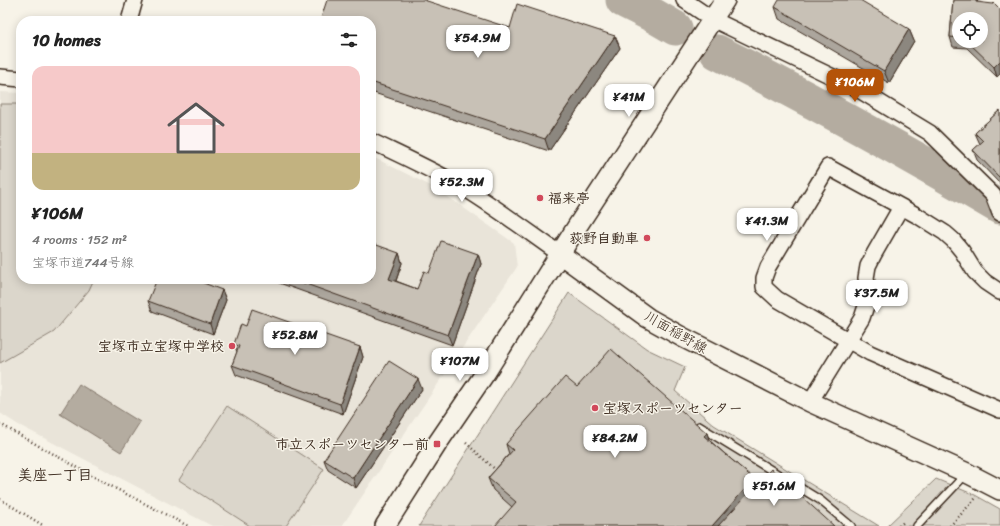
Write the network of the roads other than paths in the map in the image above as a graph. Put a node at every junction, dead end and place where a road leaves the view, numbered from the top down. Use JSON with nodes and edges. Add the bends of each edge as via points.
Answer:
{"nodes":[{"id":1,"x":135,"y":0,"type":"edge"},
{"id":2,"x":684,"y":0,"type":"edge"},
{"id":3,"x":725,"y":0,"type":"edge"},
{"id":4,"x":130,"y":16,"type":"edge"},
{"id":5,"x":712,"y":19,"type":"junction"},
{"id":6,"x":0,"y":78,"type":"edge"},
{"id":7,"x":16,"y":79,"type":"edge"},
{"id":8,"x":376,"y":143,"type":"edge"},
{"id":9,"x":900,"y":207,"type":"junction"},
{"id":10,"x":1000,"y":212,"type":"edge"},
{"id":11,"x":560,"y":254,"type":"junction"},
{"id":12,"x":1000,"y":292,"type":"edge"},
{"id":13,"x":848,"y":340,"type":"junction"},
{"id":14,"x":810,"y":402,"type":"junction"},
{"id":15,"x":1000,"y":410,"type":"edge"},
{"id":16,"x":699,"y":426,"type":"edge"},
{"id":17,"x":967,"y":473,"type":"junction"},
{"id":18,"x":1000,"y":490,"type":"edge"},
{"id":19,"x":385,"y":526,"type":"edge"},
{"id":20,"x":851,"y":526,"type":"edge"},
{"id":21,"x":917,"y":526,"type":"edge"}],
"edges":[{"from":1,"to":4,"type":"street"},
{"from":2,"to":5,"type":"street"},
{"from":3,"to":5,"type":"street"},
{"from":5,"to":10,"type":"street","via":[[856,88],[930,133],[993,195]]},
{"from":5,"to":11,"type":"street"},
{"from":6,"to":7,"type":"street"},
{"from":8,"to":11,"type":"street","name":"川面稲野線","via":[[468,191]]},
{"from":9,"to":12,"type":"street","via":[[938,228],[953,240],[975,272]]},
{"from":9,"to":13,"type":"street","via":[[868,266],[866,306],[862,318]]},
{"from":9,"to":13,"type":"street","via":[[828,167],[768,267],[764,287],[770,294]]},
{"from":11,"to":14,"type":"street","name":"川面稲野線","via":[[648,318]]},
{"from":11,"to":19,"type":"street"},
{"from":13,"to":14,"type":"street"},
{"from":13,"to":15,"type":"street","via":[[870,353]]},
{"from":14,"to":17,"type":"street","name":"川面稲野線"},
{"from":16,"to":20,"type":"lane","via":[[820,500]]},
{"from":17,"to":18,"type":"street","name":"川面稲野線"},
{"from":17,"to":21,"type":"lane"}]}
